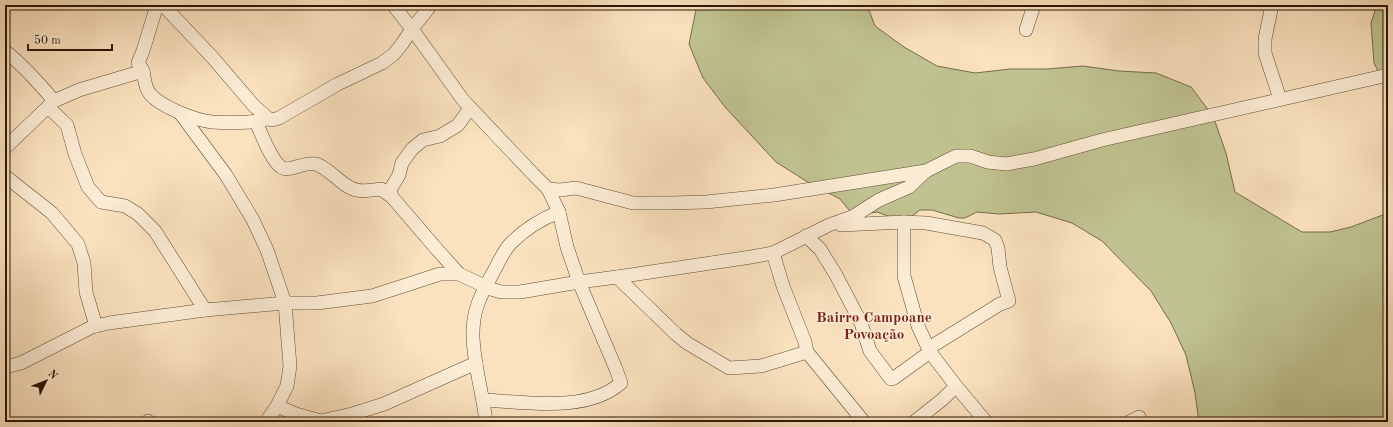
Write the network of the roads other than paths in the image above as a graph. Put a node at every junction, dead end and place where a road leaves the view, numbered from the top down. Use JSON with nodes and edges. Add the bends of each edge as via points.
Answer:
{"nodes":[{"id":1,"x":157,"y":5,"type":"edge"},
{"id":2,"x":164,"y":5,"type":"edge"},
{"id":3,"x":393,"y":5,"type":"edge"},
{"id":4,"x":430,"y":5,"type":"edge"},
{"id":5,"x":1034,"y":5,"type":"edge"},
{"id":6,"x":1272,"y":5,"type":"edge"},
{"id":7,"x":412,"y":28,"type":"junction"},
{"id":8,"x":1026,"y":30,"type":"dead end"},
{"id":9,"x":5,"y":52,"type":"edge"},
{"id":10,"x":143,"y":71,"type":"junction"},
{"id":11,"x":1388,"y":75,"type":"edge"},
{"id":12,"x":1280,"y":99,"type":"junction"},
{"id":13,"x":51,"y":104,"type":"junction"},
{"id":14,"x":470,"y":108,"type":"junction"},
{"id":15,"x":180,"y":113,"type":"junction"},
{"id":16,"x":262,"y":120,"type":"junction"},
{"id":17,"x":5,"y":148,"type":"edge"},
{"id":18,"x":926,"y":171,"type":"junction"},
{"id":19,"x":5,"y":176,"type":"edge"},
{"id":20,"x":548,"y":189,"type":"junction"},
{"id":21,"x":392,"y":197,"type":"junction"},
{"id":22,"x":559,"y":212,"type":"junction"},
{"id":23,"x":904,"y":222,"type":"junction"},
{"id":24,"x":829,"y":225,"type":"junction"},
{"id":25,"x":806,"y":236,"type":"junction"},
{"id":26,"x":773,"y":253,"type":"junction"},
{"id":27,"x":459,"y":274,"type":"junction"},
{"id":28,"x":617,"y":278,"type":"junction"},
{"id":29,"x":579,"y":282,"type":"junction"},
{"id":30,"x":484,"y":286,"type":"junction"},
{"id":31,"x":285,"y":303,"type":"junction"},
{"id":32,"x":205,"y":310,"type":"junction"},
{"id":33,"x":96,"y":326,"type":"junction"},
{"id":34,"x":930,"y":350,"type":"junction"},
{"id":35,"x":807,"y":352,"type":"junction"},
{"id":36,"x":476,"y":363,"type":"junction"},
{"id":37,"x":5,"y":367,"type":"edge"},
{"id":38,"x":956,"y":386,"type":"junction"},
{"id":39,"x":484,"y":400,"type":"junction"},
{"id":40,"x":277,"y":406,"type":"junction"},
{"id":41,"x":352,"y":418,"type":"edge"},
{"id":42,"x":266,"y":422,"type":"edge"},
{"id":43,"x":486,"y":422,"type":"edge"},
{"id":44,"x":864,"y":422,"type":"edge"},
{"id":45,"x":914,"y":422,"type":"edge"},
{"id":46,"x":986,"y":422,"type":"edge"}],
"edges":[{"from":1,"to":10,"type":"street","via":[[138,63]]},
{"from":2,"to":16,"type":"street","via":[[265,117]]},
{"from":3,"to":7,"type":"street"},
{"from":4,"to":7,"type":"street"},
{"from":5,"to":8,"type":"street"},
{"from":6,"to":12,"type":"street","via":[[1265,39],[1265,54]]},
{"from":7,"to":14,"type":"street"},
{"from":7,"to":16,"type":"street","via":[[398,49],[382,63],[338,84],[279,118]]},
{"from":9,"to":13,"type":"street","via":[[35,79]]},
{"from":10,"to":13,"type":"street","via":[[79,90]]},
{"from":10,"to":15,"type":"street","via":[[144,82],[150,94]]},
{"from":11,"to":12,"type":"street"},
{"from":12,"to":18,"type":"street","via":[[1102,140],[1034,159],[1006,164],[970,156],[956,156]]},
{"from":13,"to":17,"type":"street"},
{"from":13,"to":32,"type":"street","via":[[67,126],[88,187],[101,202],[125,206],[138,214],[155,231]]},
{"from":14,"to":20,"type":"street"},
{"from":14,"to":21,"type":"street","via":[[458,125],[440,136],[423,140],[412,149],[402,163],[399,175],[390,190]]},
{"from":15,"to":16,"type":"street","via":[[211,122]]},
{"from":15,"to":31,"type":"street","via":[[226,175],[253,220],[267,250]]},
{"from":16,"to":21,"type":"street","via":[[265,142],[281,167],[285,169],[316,164],[325,168],[348,187],[356,190],[381,189]]},
{"from":18,"to":20,"type":"street","via":[[782,193],[671,204],[633,203],[576,188]]},
{"from":18,"to":24,"type":"street","via":[[908,187],[879,200],[854,216]]},
{"from":19,"to":33,"type":"street","via":[[52,213],[78,244],[84,263],[86,292]]},
{"from":20,"to":22,"type":"street"},
{"from":21,"to":27,"type":"street"},
{"from":22,"to":29,"type":"street","via":[[566,247]]},
{"from":22,"to":30,"type":"street","via":[[541,220],[510,244]]},
{"from":23,"to":24,"type":"street"},
{"from":23,"to":34,"type":"street","via":[[904,276],[918,326]]},
{"from":23,"to":34,"type":"street","via":[[926,223],[983,233],[995,240],[1000,256],[1008,301]]},
{"from":24,"to":25,"type":"street"},
{"from":25,"to":26,"type":"street"},
{"from":25,"to":34,"type":"street","via":[[820,248],[861,323],[870,351],[891,379]]},
{"from":26,"to":28,"type":"street"},
{"from":26,"to":35,"type":"street"},
{"from":27,"to":30,"type":"street"},
{"from":27,"to":31,"type":"street","via":[[440,274],[372,296],[317,303]]},
{"from":28,"to":29,"type":"street"},
{"from":28,"to":35,"type":"street","via":[[687,343],[729,368],[762,366]]},
{"from":29,"to":30,"type":"street","via":[[520,292],[501,292]]},
{"from":29,"to":39,"type":"street","via":[[621,383],[613,390],[592,399],[566,403]]},
{"from":30,"to":36,"type":"street","via":[[475,311],[473,337]]},
{"from":31,"to":32,"type":"street"},
{"from":31,"to":40,"type":"street","via":[[290,366],[287,386]]},
{"from":32,"to":33,"type":"street","via":[[109,322]]},
{"from":33,"to":37,"type":"street","via":[[21,363]]},
{"from":34,"to":38,"type":"street"},
{"from":35,"to":44,"type":"street"},
{"from":36,"to":39,"type":"street"},
{"from":36,"to":41,"type":"street"},
{"from":38,"to":45,"type":"street","via":[[944,399]]},
{"from":38,"to":46,"type":"street"},
{"from":39,"to":43,"type":"street"},
{"from":40,"to":41,"type":"street","via":[[321,421]]},
{"from":40,"to":42,"type":"street"}]}
